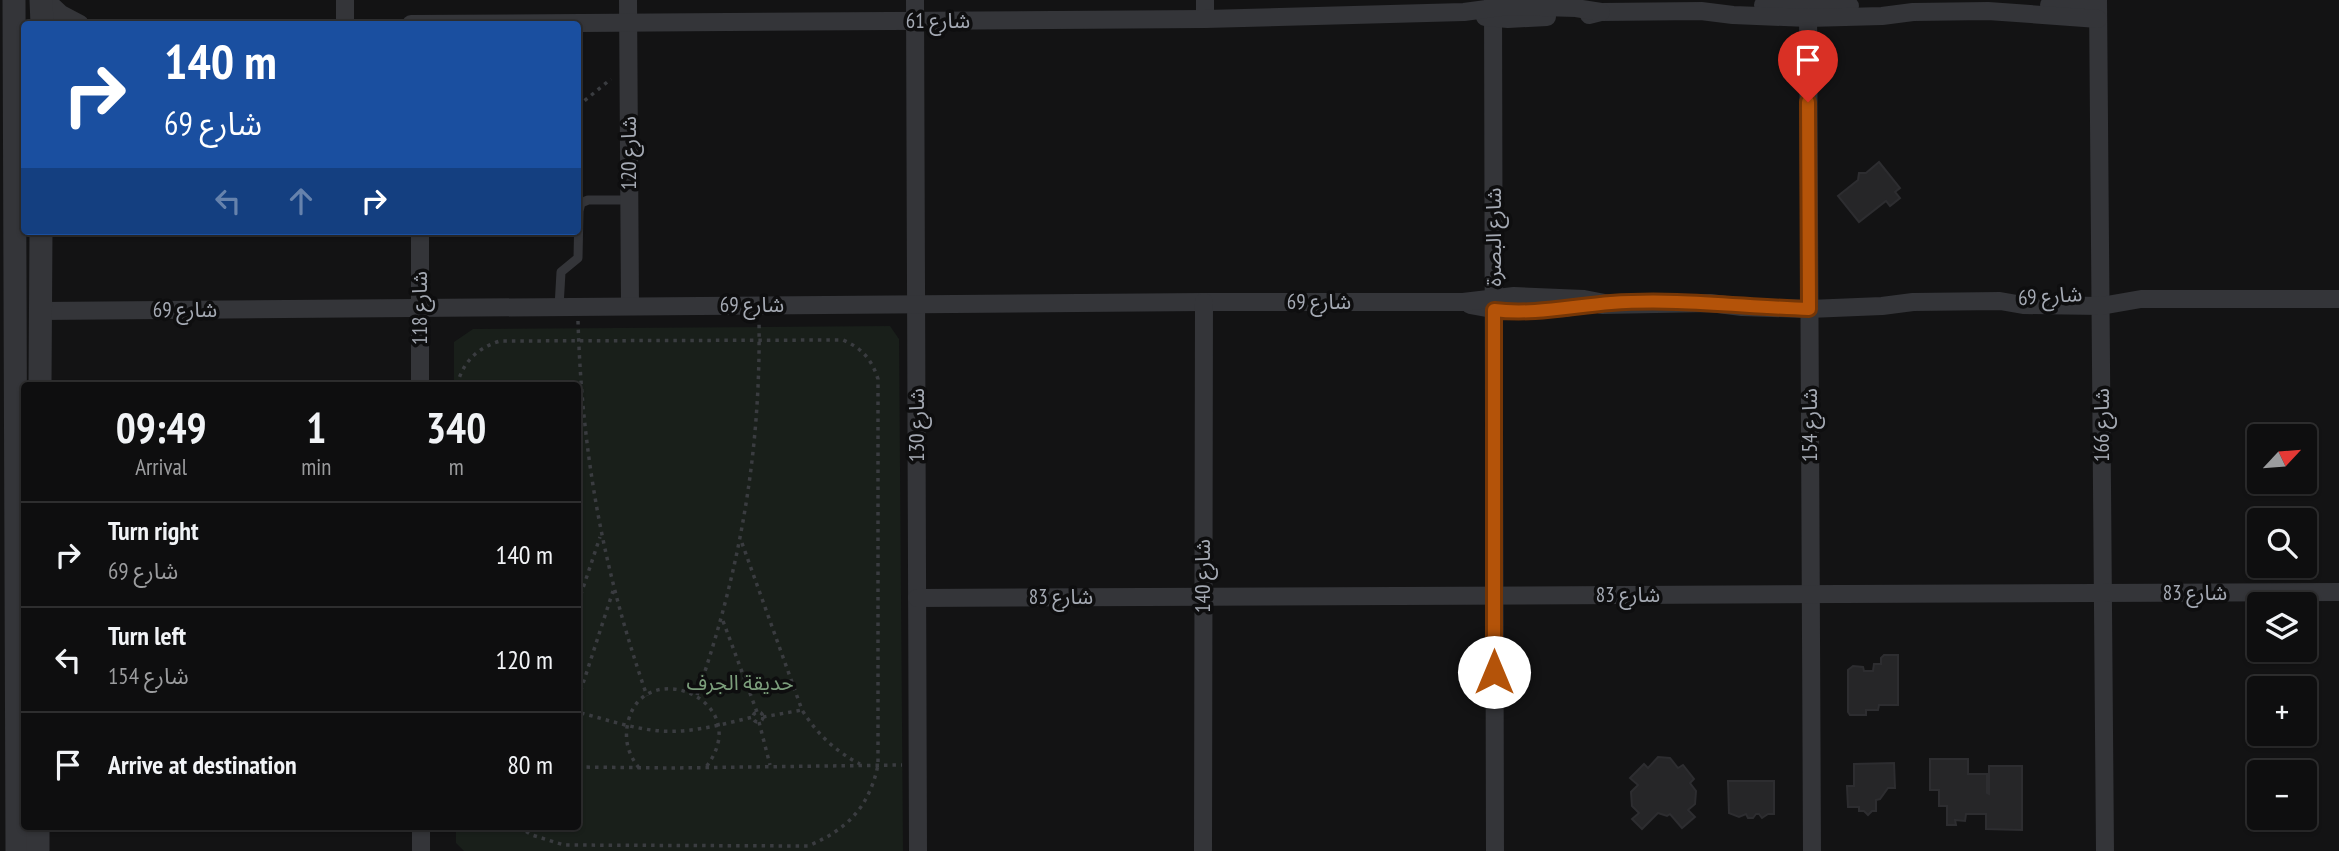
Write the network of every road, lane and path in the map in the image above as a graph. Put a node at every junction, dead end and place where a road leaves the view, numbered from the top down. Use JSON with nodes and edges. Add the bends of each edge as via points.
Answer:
{"nodes":[{"id":1,"x":13,"y":0,"type":"edge"},
{"id":2,"x":44,"y":0,"type":"edge"},
{"id":3,"x":345,"y":0,"type":"edge"},
{"id":4,"x":628,"y":0,"type":"edge"},
{"id":5,"x":915,"y":0,"type":"edge"},
{"id":6,"x":1205,"y":0,"type":"edge"},
{"id":7,"x":1493,"y":8,"type":"edge"},
{"id":8,"x":1808,"y":8,"type":"edge"},
{"id":9,"x":2098,"y":8,"type":"edge"},
{"id":10,"x":0,"y":11,"type":"edge"},
{"id":11,"x":1205,"y":19,"type":"junction"},
{"id":12,"x":41,"y":21,"type":"edge"},
{"id":13,"x":74,"y":21,"type":"edge"},
{"id":14,"x":345,"y":21,"type":"edge"},
{"id":15,"x":915,"y":21,"type":"junction"},
{"id":16,"x":581,"y":23,"type":"edge"},
{"id":17,"x":628,"y":23,"type":"junction"},
{"id":18,"x":6,"y":55,"type":"edge"},
{"id":19,"x":629,"y":64,"type":"junction"},
{"id":20,"x":581,"y":104,"type":"edge"},
{"id":21,"x":629,"y":200,"type":"junction"},
{"id":22,"x":581,"y":203,"type":"edge"},
{"id":23,"x":41,"y":235,"type":"edge"},
{"id":24,"x":420,"y":235,"type":"edge"},
{"id":25,"x":578,"y":235,"type":"edge"},
{"id":26,"x":2101,"y":299,"type":"junction"},
{"id":27,"x":2339,"y":299,"type":"edge"},
{"id":28,"x":1204,"y":302,"type":"junction"},
{"id":29,"x":1809,"y":302,"type":"junction"},
{"id":30,"x":916,"y":304,"type":"junction"},
{"id":31,"x":1494,"y":304,"type":"junction"},
{"id":32,"x":759,"y":305,"type":"junction"},
{"id":33,"x":630,"y":306,"type":"junction"},
{"id":34,"x":568,"y":307,"type":"junction"},
{"id":35,"x":420,"y":308,"type":"junction"},
{"id":36,"x":40,"y":311,"type":"junction"},
{"id":37,"x":760,"y":340,"type":"junction"},
{"id":38,"x":579,"y":341,"type":"junction"},
{"id":39,"x":40,"y":382,"type":"edge"},
{"id":40,"x":420,"y":382,"type":"edge"},
{"id":41,"x":458,"y":382,"type":"edge"},
{"id":42,"x":581,"y":382,"type":"edge"},
{"id":43,"x":581,"y":382,"type":"edge"},
{"id":44,"x":601,"y":535,"type":"junction"},
{"id":45,"x":741,"y":541,"type":"junction"},
{"id":46,"x":613,"y":589,"type":"junction"},
{"id":47,"x":2103,"y":593,"type":"junction"},
{"id":48,"x":2339,"y":593,"type":"edge"},
{"id":49,"x":581,"y":594,"type":"edge"},
{"id":50,"x":1810,"y":595,"type":"junction"},
{"id":51,"x":1494,"y":596,"type":"junction"},
{"id":52,"x":1203,"y":597,"type":"junction"},
{"id":53,"x":918,"y":598,"type":"junction"},
{"id":54,"x":722,"y":619,"type":"junction"},
{"id":55,"x":581,"y":690,"type":"edge"},
{"id":56,"x":697,"y":695,"type":"junction"},
{"id":57,"x":647,"y":696,"type":"junction"},
{"id":58,"x":802,"y":710,"type":"junction"},
{"id":59,"x":757,"y":712,"type":"junction"},
{"id":60,"x":581,"y":715,"type":"edge"},
{"id":61,"x":753,"y":717,"type":"junction"},
{"id":62,"x":763,"y":717,"type":"junction"},
{"id":63,"x":759,"y":722,"type":"junction"},
{"id":64,"x":718,"y":725,"type":"junction"},
{"id":65,"x":628,"y":726,"type":"junction"},
{"id":66,"x":770,"y":765,"type":"junction"},
{"id":67,"x":861,"y":765,"type":"junction"},
{"id":68,"x":878,"y":765,"type":"junction"},
{"id":69,"x":918,"y":765,"type":"junction"},
{"id":70,"x":581,"y":767,"type":"edge"},
{"id":71,"x":706,"y":767,"type":"junction"},
{"id":72,"x":639,"y":768,"type":"junction"},
{"id":73,"x":38,"y":830,"type":"edge"},
{"id":74,"x":421,"y":830,"type":"edge"},
{"id":75,"x":525,"y":830,"type":"edge"},
{"id":76,"x":17,"y":851,"type":"edge"},
{"id":77,"x":38,"y":851,"type":"edge"},
{"id":78,"x":421,"y":851,"type":"edge"},
{"id":79,"x":918,"y":851,"type":"edge"},
{"id":80,"x":1203,"y":851,"type":"edge"},
{"id":81,"x":1495,"y":851,"type":"edge"},
{"id":82,"x":1812,"y":851,"type":"edge"},
{"id":83,"x":2105,"y":851,"type":"edge"}],
"edges":[{"from":1,"to":10,"type":"street"},
{"from":1,"to":18,"type":"street"},
{"from":2,"to":12,"type":"street"},
{"from":2,"to":13,"type":"street"},
{"from":3,"to":14,"type":"street"},
{"from":4,"to":17,"type":"street","name":"شارع 120"},
{"from":5,"to":15,"type":"street","name":"شارع 130"},
{"from":6,"to":11,"type":"street"},
{"from":7,"to":8,"type":"street","name":"شارع 61","via":[[1601,12],[1701,11],[1726,6]]},
{"from":7,"to":11,"type":"street","name":"شارع 61"},
{"from":7,"to":31,"type":"street","name":"شارع البصرة"},
{"from":8,"to":9,"type":"street","name":"شارع 61","via":[[1913,12],[1988,11],[2012,6]]},
{"from":8,"to":29,"type":"street","name":"شارع 154"},
{"from":9,"to":26,"type":"street","name":"شارع 166"},
{"from":11,"to":15,"type":"street","name":"شارع 61"},
{"from":15,"to":17,"type":"street","name":"شارع 61"},
{"from":15,"to":30,"type":"street","name":"شارع 130"},
{"from":16,"to":17,"type":"street","name":"شارع 61"},
{"from":17,"to":19,"type":"street","name":"شارع 120"},
{"from":18,"to":76,"type":"street"},
{"from":19,"to":20,"type":"path"},
{"from":19,"to":21,"type":"street","name":"شارع 120"},
{"from":21,"to":22,"type":"lane"},
{"from":21,"to":33,"type":"street","name":"شارع 120"},
{"from":23,"to":36,"type":"street"},
{"from":24,"to":35,"type":"street","name":"شارع 118"},
{"from":25,"to":34,"type":"lane","via":[[578,258],[561,272]]},
{"from":26,"to":27,"type":"street","name":"شارع 69"},
{"from":26,"to":29,"type":"street","name":"شارع 69","via":[[1913,302],[1888,297]]},
{"from":26,"to":47,"type":"street","name":"شارع 166"},
{"from":28,"to":30,"type":"street","name":"شارع 69"},
{"from":28,"to":31,"type":"street","name":"شارع 69"},
{"from":28,"to":52,"type":"street","name":"شارع 140"},
{"from":29,"to":31,"type":"street","name":"شارع 69","via":[[1735,298],[1710,303],[1584,299]]},
{"from":29,"to":50,"type":"street","name":"شارع 154"},
{"from":30,"to":32,"type":"street","name":"شارع 69"},
{"from":30,"to":53,"type":"street","name":"شارع 130"},
{"from":31,"to":51,"type":"street","name":"شارع البصرة"},
{"from":32,"to":33,"type":"street","name":"شارع 69"},
{"from":32,"to":37,"type":"path"},
{"from":33,"to":34,"type":"street","name":"شارع 69"},
{"from":34,"to":35,"type":"street","name":"شارع 69"},
{"from":34,"to":38,"type":"path"},
{"from":35,"to":36,"type":"street","name":"شارع 69"},
{"from":35,"to":40,"type":"street","name":"شارع 118"},
{"from":36,"to":39,"type":"street"},
{"from":37,"to":38,"type":"path"},
{"from":37,"to":45,"type":"path","via":[[757,427]]},
{"from":37,"to":68,"type":"path","via":[[853,344],[870,359],[878,379]]},
{"from":38,"to":41,"type":"path","via":[[489,344],[471,356]]},
{"from":38,"to":43,"type":"path"},
{"from":42,"to":44,"type":"path"},
{"from":44,"to":46,"type":"path"},
{"from":44,"to":49,"type":"path"},
{"from":45,"to":54,"type":"path"},
{"from":45,"to":58,"type":"path"},
{"from":46,"to":55,"type":"path"},
{"from":46,"to":57,"type":"path"},
{"from":47,"to":48,"type":"street","name":"شارع 83"},
{"from":47,"to":50,"type":"street","name":"شارع 83"},
{"from":47,"to":83,"type":"street","name":"شارع 166"},
{"from":50,"to":51,"type":"street","name":"شارع 83"},
{"from":50,"to":82,"type":"street","name":"شارع 154"},
{"from":51,"to":52,"type":"street","name":"شارع 83"},
{"from":51,"to":81,"type":"street","name":"شارع البصرة"},
{"from":52,"to":53,"type":"street","name":"شارع 83"},
{"from":52,"to":80,"type":"street","name":"شارع 140"},
{"from":53,"to":69,"type":"street","name":"شارع 130"},
{"from":54,"to":56,"type":"path"},
{"from":54,"to":59,"type":"path"},
{"from":56,"to":57,"type":"path","via":[[672,688]]},
{"from":56,"to":64,"type":"path"},
{"from":57,"to":65,"type":"path","via":[[634,708]]},
{"from":58,"to":62,"type":"path"},
{"from":58,"to":67,"type":"path","via":[[833,748]]},
{"from":59,"to":61,"type":"path"},
{"from":59,"to":62,"type":"path"},
{"from":60,"to":65,"type":"path"},
{"from":61,"to":63,"type":"path"},
{"from":61,"to":64,"type":"path"},
{"from":62,"to":63,"type":"path"},
{"from":63,"to":66,"type":"path"},
{"from":64,"to":65,"type":"path","via":[[663,731]]},
{"from":64,"to":71,"type":"path","via":[[716,751]]},
{"from":65,"to":72,"type":"path","via":[[629,752]]},
{"from":66,"to":67,"type":"path"},
{"from":66,"to":71,"type":"path"},
{"from":67,"to":68,"type":"path"},
{"from":68,"to":69,"type":"path"},
{"from":68,"to":75,"type":"path","via":[[874,786],[857,814],[834,834],[808,846],[564,845]]},
{"from":69,"to":79,"type":"street","name":"شارع 130"},
{"from":70,"to":72,"type":"path"},
{"from":71,"to":72,"type":"path"},
{"from":73,"to":77,"type":"street"},
{"from":74,"to":78,"type":"street"}]}
